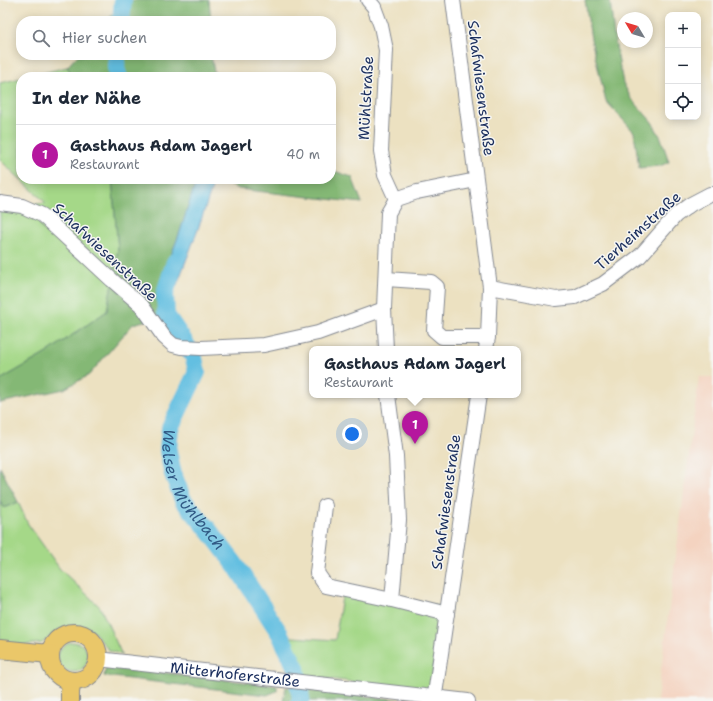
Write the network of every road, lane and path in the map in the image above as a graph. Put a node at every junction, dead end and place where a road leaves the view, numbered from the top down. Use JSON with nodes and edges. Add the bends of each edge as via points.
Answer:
{"nodes":[{"id":1,"x":368,"y":0,"type":"edge"},
{"id":2,"x":453,"y":0,"type":"edge"},
{"id":3,"x":476,"y":180,"type":"junction"},
{"id":4,"x":713,"y":194,"type":"edge"},
{"id":5,"x":396,"y":199,"type":"junction"},
{"id":6,"x":0,"y":203,"type":"edge"},
{"id":7,"x":386,"y":279,"type":"junction"},
{"id":8,"x":490,"y":287,"type":"junction"},
{"id":9,"x":384,"y":308,"type":"junction"},
{"id":10,"x":487,"y":343,"type":"edge"},
{"id":11,"x":386,"y":346,"type":"edge"},
{"id":12,"x":388,"y":398,"type":"edge"},
{"id":13,"x":479,"y":398,"type":"edge"},
{"id":14,"x":325,"y":506,"type":"dead end"},
{"id":15,"x":392,"y":600,"type":"junction"},
{"id":16,"x":447,"y":614,"type":"junction"},
{"id":17,"x":0,"y":649,"type":"edge"},
{"id":18,"x":49,"y":654,"type":"junction"},
{"id":19,"x":98,"y":659,"type":"junction"},
{"id":20,"x":72,"y":681,"type":"junction"},
{"id":21,"x":434,"y":699,"type":"edge"},
{"id":22,"x":70,"y":701,"type":"edge"},
{"id":23,"x":468,"y":701,"type":"edge"}],
"edges":[{"from":1,"to":5,"type":"street","name":"Mühlstraße","via":[[379,20],[386,50],[381,151],[385,175]]},
{"from":2,"to":3,"type":"street","name":"Schafwiesenstraße"},
{"from":3,"to":5,"type":"street"},
{"from":3,"to":8,"type":"street","name":"Schafwiesenstraße"},
{"from":4,"to":8,"type":"street","name":"Tierheimstraße","via":[[691,204],[676,215],[640,256],[603,284],[575,296],[556,299]]},
{"from":5,"to":7,"type":"street","via":[[388,213]]},
{"from":6,"to":9,"type":"street","name":"Schafwiesenstraße","via":[[22,206],[42,215],[142,306],[172,345],[201,348],[264,345],[318,333]]},
{"from":7,"to":9,"type":"street"},
{"from":7,"to":10,"type":"street","via":[[431,282],[436,287],[434,330],[442,337]]},
{"from":8,"to":10,"type":"street","name":"Schafwiesenstraße"},
{"from":9,"to":11,"type":"street"},
{"from":12,"to":15,"type":"street","via":[[396,456],[399,520]]},
{"from":13,"to":16,"type":"street","name":"Schafwiesenstraße"},
{"from":14,"to":15,"type":"street","via":[[317,573],[326,586]]},
{"from":15,"to":16,"type":"street"},
{"from":16,"to":21,"type":"street","name":"Schafwiesenstraße"},
{"from":17,"to":18,"type":"main road"},
{"from":18,"to":19,"type":"main road","via":[[57,639],[72,632],[81,633],[94,643]]},
{"from":18,"to":20,"type":"main road","via":[[52,669],[64,680]]},
{"from":19,"to":20,"type":"main road","via":[[87,678]]},
{"from":19,"to":21,"type":"street","name":"Mitterhoferstraße"},
{"from":20,"to":22,"type":"main road"},
{"from":21,"to":23,"type":"street","name":"Mitterhoferstraße"}]}
